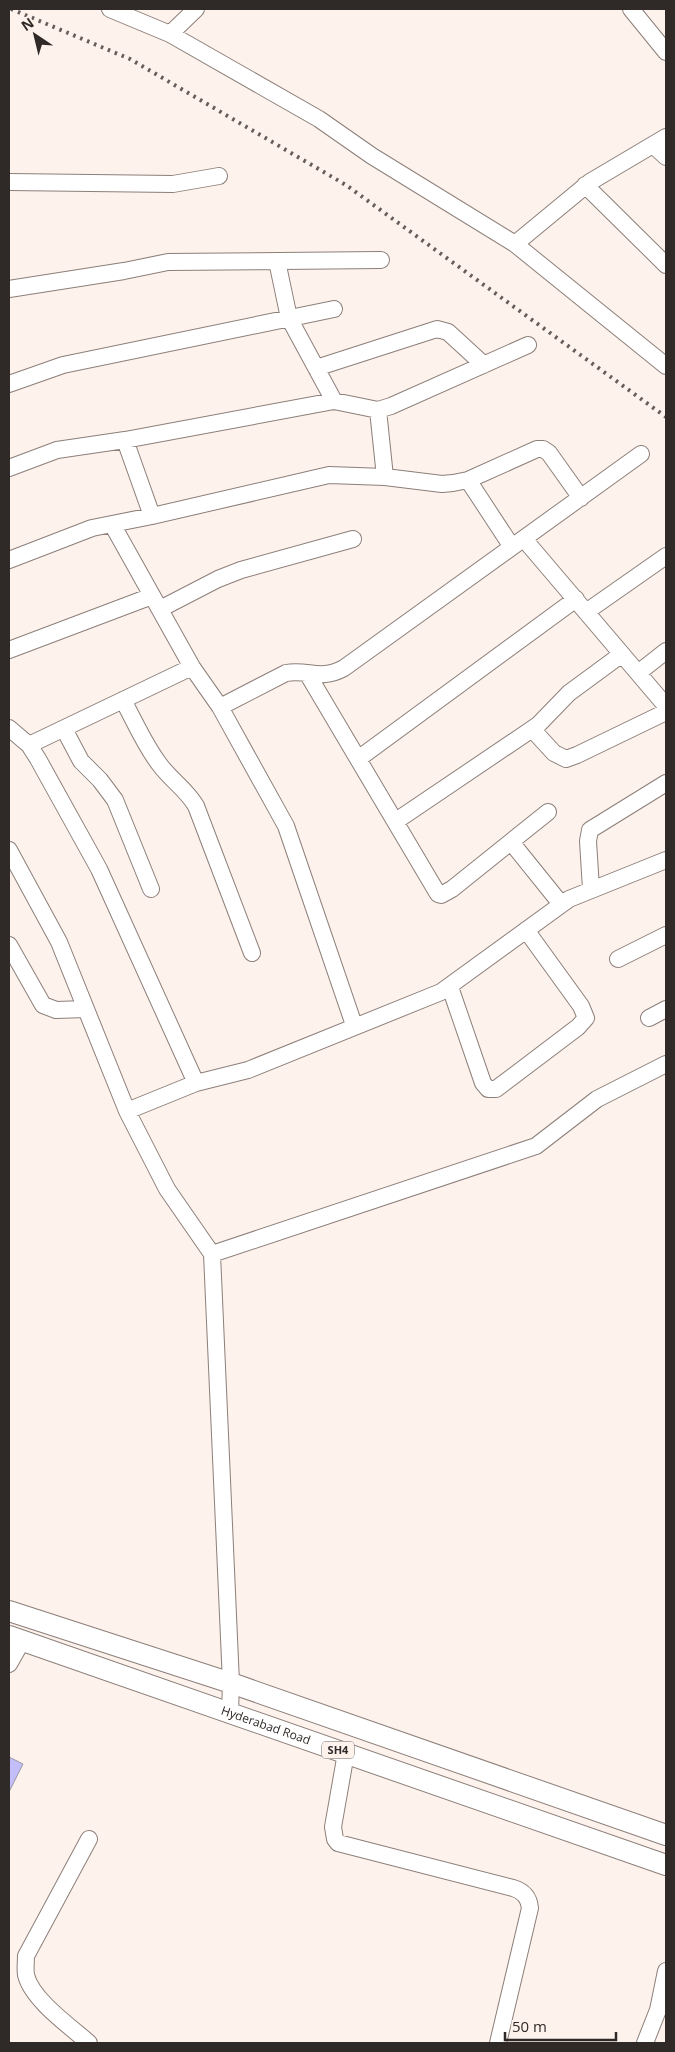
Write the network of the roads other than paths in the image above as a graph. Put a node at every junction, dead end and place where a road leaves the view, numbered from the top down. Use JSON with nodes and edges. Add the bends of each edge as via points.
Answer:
{"nodes":[{"id":1,"x":110,"y":9,"type":"edge"},
{"id":2,"x":196,"y":9,"type":"edge"},
{"id":3,"x":631,"y":9,"type":"edge"},
{"id":4,"x":170,"y":34,"type":"junction"},
{"id":5,"x":666,"y":52,"type":"edge"},
{"id":6,"x":660,"y":141,"type":"edge"},
{"id":7,"x":666,"y":157,"type":"edge"},
{"id":8,"x":219,"y":176,"type":"dead end"},
{"id":9,"x":9,"y":182,"type":"edge"},
{"id":10,"x":586,"y":185,"type":"junction"},
{"id":11,"x":515,"y":244,"type":"junction"},
{"id":12,"x":381,"y":260,"type":"dead end"},
{"id":13,"x":277,"y":261,"type":"junction"},
{"id":14,"x":666,"y":265,"type":"edge"},
{"id":15,"x":9,"y":289,"type":"edge"},
{"id":16,"x":334,"y":309,"type":"dead end"},
{"id":17,"x":289,"y":318,"type":"junction"},
{"id":18,"x":528,"y":345,"type":"dead end"},
{"id":19,"x":484,"y":365,"type":"junction"},
{"id":20,"x":666,"y":366,"type":"edge"},
{"id":21,"x":316,"y":368,"type":"junction"},
{"id":22,"x":9,"y":384,"type":"edge"},
{"id":23,"x":334,"y":401,"type":"junction"},
{"id":24,"x":378,"y":410,"type":"junction"},
{"id":25,"x":125,"y":440,"type":"junction"},
{"id":26,"x":641,"y":454,"type":"dead end"},
{"id":27,"x":9,"y":468,"type":"edge"},
{"id":28,"x":385,"y":477,"type":"junction"},
{"id":29,"x":468,"y":480,"type":"junction"},
{"id":30,"x":581,"y":498,"type":"junction"},
{"id":31,"x":152,"y":516,"type":"junction"},
{"id":32,"x":112,"y":524,"type":"junction"},
{"id":33,"x":353,"y":539,"type":"dead end"},
{"id":34,"x":518,"y":543,"type":"junction"},
{"id":35,"x":666,"y":556,"type":"edge"},
{"id":36,"x":9,"y":560,"type":"edge"},
{"id":37,"x":576,"y":599,"type":"junction"},
{"id":38,"x":156,"y":603,"type":"junction"},
{"id":39,"x":586,"y":612,"type":"junction"},
{"id":40,"x":9,"y":650,"type":"edge"},
{"id":41,"x":666,"y":651,"type":"edge"},
{"id":42,"x":622,"y":654,"type":"junction"},
{"id":43,"x":192,"y":666,"type":"junction"},
{"id":44,"x":307,"y":673,"type":"junction"},
{"id":45,"x":638,"y":673,"type":"junction"},
{"id":46,"x":123,"y":700,"type":"junction"},
{"id":47,"x":666,"y":706,"type":"edge"},
{"id":48,"x":220,"y":707,"type":"junction"},
{"id":49,"x":666,"y":712,"type":"edge"},
{"id":50,"x":9,"y":728,"type":"edge"},
{"id":51,"x":64,"y":728,"type":"junction"},
{"id":52,"x":532,"y":729,"type":"junction"},
{"id":53,"x":29,"y":745,"type":"junction"},
{"id":54,"x":358,"y":759,"type":"junction"},
{"id":55,"x":666,"y":784,"type":"edge"},
{"id":56,"x":548,"y":812,"type":"dead end"},
{"id":57,"x":396,"y":821,"type":"junction"},
{"id":58,"x":511,"y":842,"type":"junction"},
{"id":59,"x":9,"y":850,"type":"edge"},
{"id":60,"x":666,"y":860,"type":"edge"},
{"id":61,"x":151,"y":889,"type":"dead end"},
{"id":62,"x":591,"y":889,"type":"junction"},
{"id":63,"x":561,"y":904,"type":"junction"},
{"id":64,"x":526,"y":930,"type":"junction"},
{"id":65,"x":666,"y":935,"type":"edge"},
{"id":66,"x":9,"y":945,"type":"edge"},
{"id":67,"x":252,"y":953,"type":"dead end"},
{"id":68,"x":618,"y":959,"type":"dead end"},
{"id":69,"x":450,"y":987,"type":"junction"},
{"id":70,"x":86,"y":1009,"type":"junction"},
{"id":71,"x":666,"y":1009,"type":"edge"},
{"id":72,"x":649,"y":1018,"type":"dead end"},
{"id":73,"x":354,"y":1025,"type":"junction"},
{"id":74,"x":666,"y":1064,"type":"edge"},
{"id":75,"x":196,"y":1083,"type":"junction"},
{"id":76,"x":126,"y":1111,"type":"junction"},
{"id":77,"x":212,"y":1254,"type":"junction"},
{"id":78,"x":9,"y":1611,"type":"edge"},
{"id":79,"x":16,"y":1638,"type":"edge"},
{"id":80,"x":9,"y":1664,"type":"edge"},
{"id":81,"x":231,"y":1683,"type":"junction"},
{"id":82,"x":230,"y":1712,"type":"junction"},
{"id":83,"x":346,"y":1753,"type":"junction"},
{"id":84,"x":666,"y":1835,"type":"edge"},
{"id":85,"x":89,"y":1839,"type":"dead end"},
{"id":86,"x":666,"y":1865,"type":"edge"},
{"id":87,"x":666,"y":1971,"type":"edge"},
{"id":88,"x":90,"y":2043,"type":"edge"},
{"id":89,"x":498,"y":2043,"type":"edge"},
{"id":90,"x":645,"y":2043,"type":"edge"}],
"edges":[{"from":1,"to":4,"type":"street"},
{"from":2,"to":4,"type":"street"},
{"from":3,"to":5,"type":"street"},
{"from":4,"to":11,"type":"street","via":[[319,119],[372,156]]},
{"from":6,"to":7,"type":"street"},
{"from":6,"to":10,"type":"street"},
{"from":8,"to":9,"type":"street","via":[[173,184]]},
{"from":10,"to":11,"type":"street"},
{"from":10,"to":14,"type":"street"},
{"from":11,"to":20,"type":"street"},
{"from":12,"to":13,"type":"street"},
{"from":13,"to":15,"type":"street","via":[[168,262]]},
{"from":13,"to":17,"type":"street"},
{"from":16,"to":17,"type":"street"},
{"from":17,"to":21,"type":"street"},
{"from":17,"to":22,"type":"street","via":[[63,366]]},
{"from":18,"to":19,"type":"street"},
{"from":19,"to":21,"type":"street","via":[[448,332],[437,329]]},
{"from":19,"to":24,"type":"street"},
{"from":21,"to":23,"type":"street"},
{"from":23,"to":24,"type":"street"},
{"from":23,"to":25,"type":"street"},
{"from":24,"to":28,"type":"street"},
{"from":25,"to":27,"type":"street","via":[[57,450]]},
{"from":25,"to":31,"type":"street"},
{"from":26,"to":30,"type":"street"},
{"from":28,"to":29,"type":"street","via":[[442,484]]},
{"from":28,"to":31,"type":"street","via":[[329,475]]},
{"from":29,"to":30,"type":"street","via":[[531,451],[543,449]]},
{"from":29,"to":34,"type":"street"},
{"from":30,"to":34,"type":"street"},
{"from":31,"to":32,"type":"street"},
{"from":32,"to":36,"type":"street","via":[[92,528]]},
{"from":32,"to":38,"type":"street"},
{"from":33,"to":38,"type":"street","via":[[236,571]]},
{"from":34,"to":37,"type":"street"},
{"from":34,"to":44,"type":"street","via":[[344,668],[328,675]]},
{"from":35,"to":39,"type":"street"},
{"from":37,"to":39,"type":"street"},
{"from":37,"to":54,"type":"street"},
{"from":38,"to":40,"type":"street"},
{"from":38,"to":43,"type":"street"},
{"from":39,"to":42,"type":"street"},
{"from":41,"to":45,"type":"street"},
{"from":42,"to":45,"type":"street"},
{"from":42,"to":52,"type":"street","via":[[569,693]]},
{"from":43,"to":46,"type":"street"},
{"from":43,"to":48,"type":"street"},
{"from":44,"to":48,"type":"street","via":[[286,673]]},
{"from":44,"to":54,"type":"street"},
{"from":45,"to":47,"type":"street"},
{"from":46,"to":51,"type":"street"},
{"from":46,"to":67,"type":"street","via":[[156,760],[196,806]]},
{"from":48,"to":73,"type":"street","via":[[286,826]]},
{"from":49,"to":52,"type":"street","via":[[566,759],[554,753]]},
{"from":50,"to":53,"type":"street"},
{"from":51,"to":53,"type":"street"},
{"from":51,"to":61,"type":"street","via":[[81,761],[115,800]]},
{"from":52,"to":57,"type":"street"},
{"from":53,"to":75,"type":"street","via":[[99,869]]},
{"from":54,"to":57,"type":"street"},
{"from":55,"to":62,"type":"street","via":[[590,830]]},
{"from":56,"to":58,"type":"street"},
{"from":57,"to":58,"type":"street","via":[[434,890],[441,895],[452,890]]},
{"from":58,"to":63,"type":"street"},
{"from":59,"to":70,"type":"street","via":[[59,942]]},
{"from":60,"to":62,"type":"street"},
{"from":62,"to":63,"type":"street"},
{"from":63,"to":64,"type":"street"},
{"from":64,"to":69,"type":"street"},
{"from":64,"to":69,"type":"street","via":[[581,1006],[586,1018],[496,1089],[488,1089],[483,1083]]},
{"from":65,"to":68,"type":"street"},
{"from":66,"to":70,"type":"street","via":[[43,1005],[56,1010]]},
{"from":69,"to":73,"type":"street"},
{"from":70,"to":76,"type":"street"},
{"from":71,"to":72,"type":"street"},
{"from":73,"to":75,"type":"street","via":[[248,1070]]},
{"from":74,"to":77,"type":"street","via":[[597,1099],[536,1146]]},
{"from":75,"to":76,"type":"street"},
{"from":76,"to":77,"type":"street","via":[[167,1189]]},
{"from":77,"to":81,"type":"street"},
{"from":78,"to":81,"type":"main road","number":"SH4"},
{"from":79,"to":80,"type":"street"},
{"from":79,"to":82,"type":"main road","name":"Hyderabad Road","number":"SH4"},
{"from":81,"to":82,"type":"street"},
{"from":81,"to":84,"type":"main road","number":"SH4"},
{"from":82,"to":83,"type":"main road","name":"Hyderabad Road","number":"SH4"},
{"from":83,"to":86,"type":"main road","name":"Hyderabad Road","number":"SH4"},
{"from":83,"to":89,"type":"street","via":[[333,1827],[338,1843],[521,1890],[530,1902]]},
{"from":85,"to":88,"type":"street","via":[[26,1956],[26,1974],[43,2002]]},
{"from":87,"to":90,"type":"street","via":[[658,2010]]}]}
